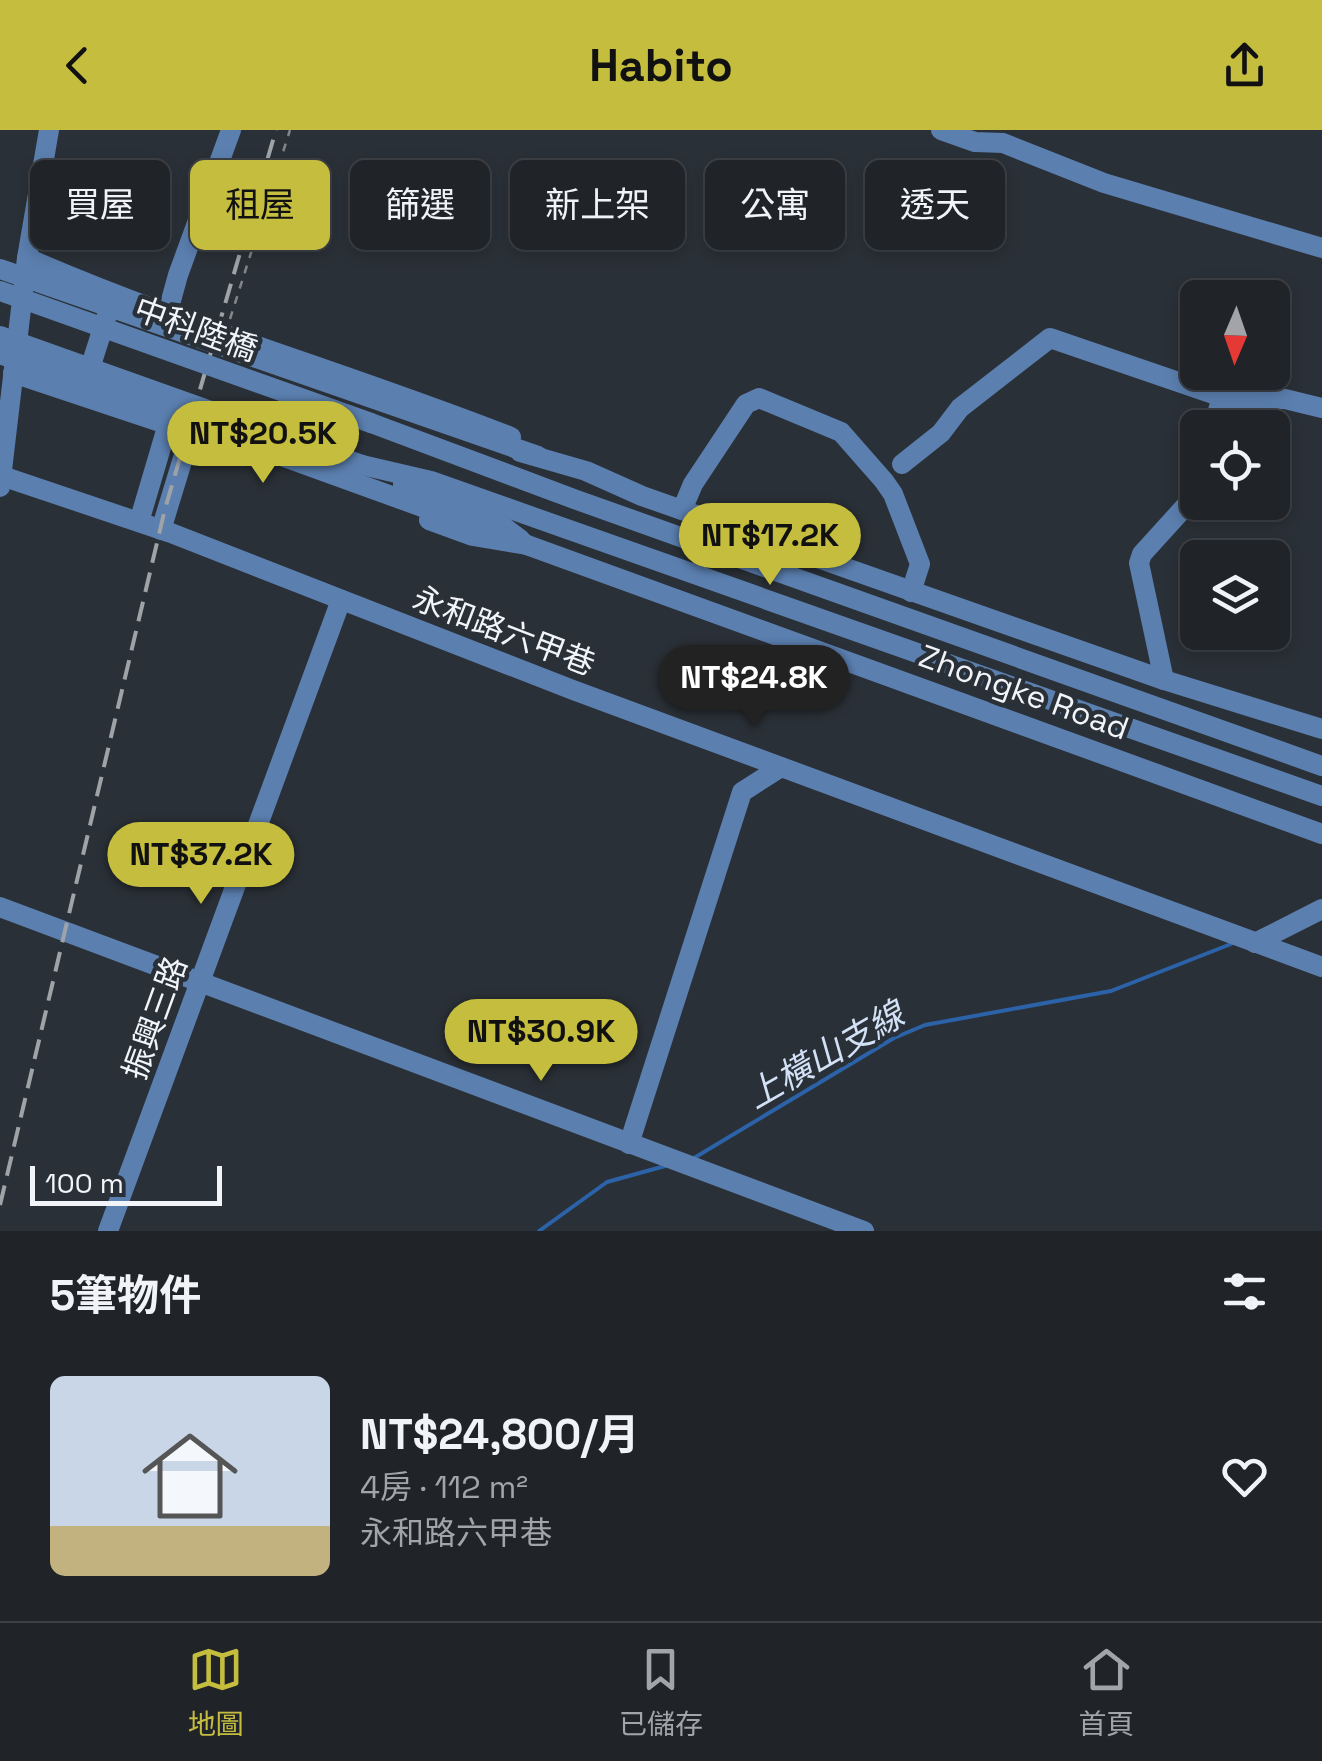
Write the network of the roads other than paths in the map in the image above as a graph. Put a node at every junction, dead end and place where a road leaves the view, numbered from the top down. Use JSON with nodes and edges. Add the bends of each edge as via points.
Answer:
{"nodes":[{"id":1,"x":48,"y":130,"type":"edge"},
{"id":2,"x":230,"y":130,"type":"edge"},
{"id":3,"x":941,"y":130,"type":"edge"},
{"id":4,"x":1322,"y":248,"type":"edge"},
{"id":5,"x":27,"y":258,"type":"junction"},
{"id":6,"x":0,"y":269,"type":"edge"},
{"id":7,"x":0,"y":291,"type":"edge"},
{"id":8,"x":113,"y":296,"type":"junction"},
{"id":9,"x":167,"y":315,"type":"junction"},
{"id":10,"x":0,"y":336,"type":"edge"},
{"id":11,"x":0,"y":354,"type":"edge"},
{"id":12,"x":12,"y":373,"type":"junction"},
{"id":13,"x":81,"y":396,"type":"junction"},
{"id":14,"x":1228,"y":398,"type":"junction"},
{"id":15,"x":1322,"y":408,"type":"edge"},
{"id":16,"x":1218,"y":410,"type":"edge"},
{"id":17,"x":371,"y":423,"type":"junction"},
{"id":18,"x":168,"y":424,"type":"junction"},
{"id":19,"x":190,"y":432,"type":"junction"},
{"id":20,"x":538,"y":456,"type":"junction"},
{"id":21,"x":902,"y":464,"type":"dead end"},
{"id":22,"x":362,"y":465,"type":"junction"},
{"id":23,"x":586,"y":471,"type":"junction"},
{"id":24,"x":1,"y":482,"type":"edge"},
{"id":25,"x":682,"y":510,"type":"junction"},
{"id":26,"x":1180,"y":512,"type":"edge"},
{"id":27,"x":139,"y":522,"type":"junction"},
{"id":28,"x":161,"y":530,"type":"junction"},
{"id":29,"x":526,"y":544,"type":"junction"},
{"id":30,"x":806,"y":554,"type":"junction"},
{"id":31,"x":800,"y":579,"type":"junction"},
{"id":32,"x":911,"y":592,"type":"junction"},
{"id":33,"x":341,"y":600,"type":"junction"},
{"id":34,"x":789,"y":610,"type":"junction"},
{"id":35,"x":781,"y":634,"type":"junction"},
{"id":36,"x":1164,"y":680,"type":"junction"},
{"id":37,"x":1322,"y":729,"type":"edge"},
{"id":38,"x":1322,"y":766,"type":"edge"},
{"id":39,"x":781,"y":767,"type":"junction"},
{"id":40,"x":1322,"y":796,"type":"edge"},
{"id":41,"x":1322,"y":834,"type":"edge"},
{"id":42,"x":0,"y":907,"type":"edge"},
{"id":43,"x":1322,"y":909,"type":"edge"},
{"id":44,"x":1255,"y":943,"type":"junction"},
{"id":45,"x":1322,"y":967,"type":"edge"},
{"id":46,"x":200,"y":984,"type":"junction"},
{"id":47,"x":630,"y":1144,"type":"junction"},
{"id":48,"x":108,"y":1231,"type":"edge"},
{"id":49,"x":864,"y":1231,"type":"edge"}],
"edges":[{"from":1,"to":5,"type":"street"},
{"from":2,"to":9,"type":"street"},
{"from":3,"to":4,"type":"street","via":[[1003,143],[1104,183]]},
{"from":5,"to":8,"type":"street"},
{"from":5,"to":12,"type":"street"},
{"from":6,"to":20,"type":"street","bridge":true},
{"from":7,"to":17,"type":"street","name":"中科陸橋","bridge":true},
{"from":8,"to":9,"type":"street"},
{"from":8,"to":13,"type":"street"},
{"from":9,"to":23,"type":"street","via":[[482,426]]},
{"from":10,"to":22,"type":"street","bridge":true},
{"from":11,"to":29,"type":"street","bridge":true},
{"from":12,"to":13,"type":"street","name":"Zhongke Road"},
{"from":12,"to":24,"type":"street"},
{"from":13,"to":18,"type":"street","name":"Zhongke Road"},
{"from":14,"to":15,"type":"street"},
{"from":14,"to":16,"type":"street"},
{"from":14,"to":21,"type":"street","via":[[1050,338],[960,408]]},
{"from":17,"to":20,"type":"street"},
{"from":17,"to":31,"type":"street","name":"Zhongke Road"},
{"from":18,"to":19,"type":"street","name":"Zhongke Road"},
{"from":18,"to":27,"type":"street"},
{"from":19,"to":28,"type":"street"},
{"from":19,"to":29,"type":"street","name":"Zhongke Road","via":[[473,536]]},
{"from":20,"to":23,"type":"street"},
{"from":22,"to":29,"type":"street","via":[[500,524]]},
{"from":22,"to":34,"type":"street","name":"Zhongke Road","via":[[432,481]]},
{"from":23,"to":25,"type":"street","name":"Zhongke Road"},
{"from":24,"to":27,"type":"street","name":"永和路六甲巷"},
{"from":25,"to":30,"type":"street","name":"Zhongke Road"},
{"from":25,"to":32,"type":"street","via":[[746,404],[759,398],[840,432],[884,480],[920,564]]},
{"from":26,"to":36,"type":"street","via":[[1139,563]]},
{"from":27,"to":28,"type":"street","name":"永和路六甲巷"},
{"from":28,"to":33,"type":"street","name":"永和路六甲巷"},
{"from":29,"to":35,"type":"street","name":"Zhongke Road"},
{"from":30,"to":31,"type":"street"},
{"from":30,"to":32,"type":"street","name":"Zhongke Road"},
{"from":31,"to":34,"type":"street"},
{"from":31,"to":38,"type":"street","name":"Zhongke Road"},
{"from":32,"to":36,"type":"street","name":"Zhongke Road"},
{"from":33,"to":39,"type":"street","name":"永和路六甲巷"},
{"from":33,"to":46,"type":"street","name":"振興三路"},
{"from":34,"to":35,"type":"street"},
{"from":34,"to":40,"type":"street","name":"Zhongke Road"},
{"from":35,"to":41,"type":"street","name":"Zhongke Road"},
{"from":36,"to":37,"type":"street","name":"Zhongke Road"},
{"from":39,"to":44,"type":"street","name":"永和路六甲巷"},
{"from":39,"to":47,"type":"street","via":[[742,792]]},
{"from":42,"to":46,"type":"street"},
{"from":43,"to":44,"type":"street"},
{"from":44,"to":45,"type":"street","name":"永和路六甲巷"},
{"from":46,"to":47,"type":"street"},
{"from":46,"to":48,"type":"street","name":"振興三路"},
{"from":47,"to":49,"type":"street"}]}
